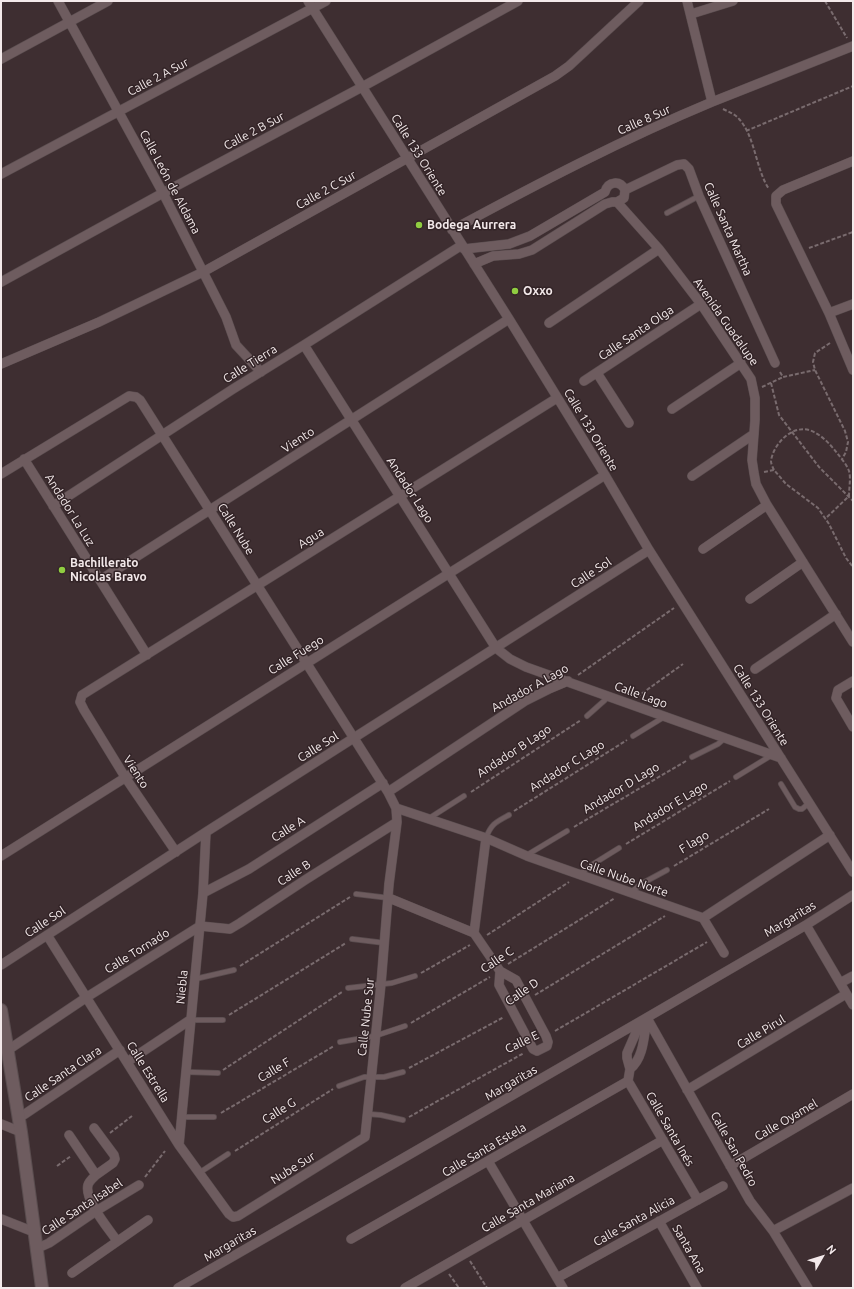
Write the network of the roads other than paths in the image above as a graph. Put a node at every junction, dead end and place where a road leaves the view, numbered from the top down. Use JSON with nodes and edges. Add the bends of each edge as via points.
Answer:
{"nodes":[{"id":1,"x":58,"y":1,"type":"edge"},
{"id":2,"x":108,"y":1,"type":"edge"},
{"id":3,"x":326,"y":1,"type":"edge"},
{"id":4,"x":518,"y":1,"type":"edge"},
{"id":5,"x":639,"y":1,"type":"edge"},
{"id":6,"x":687,"y":1,"type":"edge"},
{"id":7,"x":733,"y":1,"type":"edge"},
{"id":8,"x":310,"y":5,"type":"edge"},
{"id":9,"x":690,"y":14,"type":"junction"},
{"id":10,"x":69,"y":23,"type":"junction"},
{"id":11,"x":852,"y":47,"type":"edge"},
{"id":12,"x":1,"y":59,"type":"edge"},
{"id":13,"x":362,"y":88,"type":"junction"},
{"id":14,"x":712,"y":102,"type":"junction"},
{"id":15,"x":119,"y":111,"type":"junction"},
{"id":16,"x":407,"y":160,"type":"junction"},
{"id":17,"x":853,"y":162,"type":"edge"},
{"id":18,"x":1,"y":174,"type":"edge"},
{"id":19,"x":623,"y":187,"type":"junction"},
{"id":20,"x":163,"y":193,"type":"junction"},
{"id":21,"x":699,"y":196,"type":"junction"},
{"id":22,"x":617,"y":202,"type":"junction"},
{"id":23,"x":667,"y":213,"type":"dead end"},
{"id":24,"x":452,"y":230,"type":"junction"},
{"id":25,"x":516,"y":242,"type":"junction"},
{"id":26,"x":463,"y":247,"type":"junction"},
{"id":27,"x":660,"y":249,"type":"junction"},
{"id":28,"x":519,"y":254,"type":"junction"},
{"id":29,"x":474,"y":264,"type":"junction"},
{"id":30,"x":203,"y":272,"type":"junction"},
{"id":31,"x":1,"y":282,"type":"edge"},
{"id":32,"x":701,"y":304,"type":"junction"},
{"id":33,"x":853,"y":304,"type":"edge"},
{"id":34,"x":829,"y":314,"type":"junction"},
{"id":35,"x":509,"y":319,"type":"junction"},
{"id":36,"x":549,"y":323,"type":"dead end"},
{"id":37,"x":304,"y":345,"type":"junction"},
{"id":38,"x":741,"y":363,"type":"junction"},
{"id":39,"x":775,"y":363,"type":"road end"},
{"id":40,"x":1,"y":364,"type":"edge"},
{"id":41,"x":853,"y":370,"type":"edge"},
{"id":42,"x":261,"y":372,"type":"junction"},
{"id":43,"x":597,"y":373,"type":"junction"},
{"id":44,"x":584,"y":381,"type":"dead end"},
{"id":45,"x":557,"y":398,"type":"junction"},
{"id":46,"x":672,"y":409,"type":"dead end"},
{"id":47,"x":352,"y":420,"type":"junction"},
{"id":48,"x":629,"y":423,"type":"dead end"},
{"id":49,"x":162,"y":434,"type":"junction"},
{"id":50,"x":754,"y":434,"type":"junction"},
{"id":51,"x":24,"y":459,"type":"junction"},
{"id":52,"x":1,"y":474,"type":"edge"},
{"id":53,"x":605,"y":475,"type":"junction"},
{"id":54,"x":692,"y":476,"type":"dead end"},
{"id":55,"x":400,"y":496,"type":"junction"},
{"id":56,"x":767,"y":505,"type":"junction"},
{"id":57,"x":53,"y":506,"type":"junction"},
{"id":58,"x":210,"y":510,"type":"junction"},
{"id":59,"x":703,"y":549,"type":"dead end"},
{"id":60,"x":649,"y":550,"type":"junction"},
{"id":61,"x":803,"y":562,"type":"junction"},
{"id":62,"x":449,"y":573,"type":"junction"},
{"id":63,"x":100,"y":580,"type":"junction"},
{"id":64,"x":258,"y":586,"type":"junction"},
{"id":65,"x":750,"y":599,"type":"dead end"},
{"id":66,"x":836,"y":614,"type":"junction"},
{"id":67,"x":853,"y":642,"type":"edge"},
{"id":68,"x":496,"y":648,"type":"junction"},
{"id":69,"x":147,"y":655,"type":"junction"},
{"id":70,"x":307,"y":662,"type":"junction"},
{"id":71,"x":755,"y":669,"type":"dead end"},
{"id":72,"x":853,"y":681,"type":"edge"},
{"id":73,"x":568,"y":682,"type":"junction"},
{"id":74,"x":607,"y":696,"type":"junction"},
{"id":75,"x":80,"y":702,"type":"joint"},
{"id":76,"x":587,"y":716,"type":"road end"},
{"id":77,"x":665,"y":717,"type":"junction"},
{"id":78,"x":853,"y":727,"type":"edge"},
{"id":79,"x":633,"y":736,"type":"road end"},
{"id":80,"x":355,"y":738,"type":"junction"},
{"id":81,"x":725,"y":738,"type":"junction"},
{"id":82,"x":692,"y":757,"type":"road end"},
{"id":83,"x":776,"y":757,"type":"junction"},
{"id":84,"x":125,"y":777,"type":"junction"},
{"id":85,"x":736,"y":777,"type":"road end"},
{"id":86,"x":383,"y":783,"type":"junction"},
{"id":87,"x":781,"y":784,"type":"dead end"},
{"id":88,"x":388,"y":792,"type":"junction"},
{"id":89,"x":464,"y":796,"type":"road end"},
{"id":90,"x":809,"y":803,"type":"junction"},
{"id":91,"x":396,"y":808,"type":"junction"},
{"id":92,"x":509,"y":815,"type":"road end"},
{"id":93,"x":428,"y":819,"type":"junction"},
{"id":94,"x":397,"y":822,"type":"junction"},
{"id":95,"x":567,"y":831,"type":"road end"},
{"id":96,"x":206,"y":832,"type":"junction"},
{"id":97,"x":830,"y":835,"type":"junction"},
{"id":98,"x":486,"y":838,"type":"junction"},
{"id":99,"x":619,"y":848,"type":"road end"},
{"id":100,"x":176,"y":852,"type":"junction"},
{"id":101,"x":1,"y":856,"type":"edge"},
{"id":102,"x":527,"y":856,"type":"junction"},
{"id":103,"x":667,"y":870,"type":"road end"},
{"id":104,"x":853,"y":872,"type":"edge"},
{"id":105,"x":579,"y":875,"type":"junction"},
{"id":106,"x":203,"y":892,"type":"junction"},
{"id":107,"x":627,"y":892,"type":"junction"},
{"id":108,"x":356,"y":894,"type":"road end"},
{"id":109,"x":853,"y":895,"type":"edge"},
{"id":110,"x":388,"y":898,"type":"junction"},
{"id":111,"x":703,"y":918,"type":"junction"},
{"id":112,"x":806,"y":925,"type":"junction"},
{"id":113,"x":200,"y":926,"type":"junction"},
{"id":114,"x":47,"y":935,"type":"junction"},
{"id":115,"x":476,"y":937,"type":"junction"},
{"id":116,"x":352,"y":939,"type":"road end"},
{"id":117,"x":385,"y":943,"type":"junction"},
{"id":118,"x":724,"y":953,"type":"dead end"},
{"id":119,"x":1,"y":965,"type":"edge"},
{"id":120,"x":234,"y":970,"type":"road end"},
{"id":121,"x":500,"y":971,"type":"junction"},
{"id":122,"x":415,"y":976,"type":"road end"},
{"id":123,"x":853,"y":976,"type":"edge"},
{"id":124,"x":195,"y":979,"type":"junction"},
{"id":125,"x":840,"y":983,"type":"junction"},
{"id":126,"x":381,"y":984,"type":"junction"},
{"id":127,"x":348,"y":988,"type":"road end"},
{"id":128,"x":846,"y":994,"type":"junction"},
{"id":129,"x":87,"y":997,"type":"junction"},
{"id":130,"x":853,"y":1005,"type":"edge"},
{"id":131,"x":1,"y":1010,"type":"edge"},
{"id":132,"x":190,"y":1020,"type":"junction"},
{"id":133,"x":222,"y":1020,"type":"road end"},
{"id":134,"x":644,"y":1020,"type":"junction"},
{"id":135,"x":405,"y":1026,"type":"road end"},
{"id":136,"x":375,"y":1036,"type":"junction"},
{"id":137,"x":340,"y":1042,"type":"road end"},
{"id":138,"x":8,"y":1050,"type":"junction"},
{"id":139,"x":120,"y":1050,"type":"junction"},
{"id":140,"x":127,"y":1062,"type":"junction"},
{"id":141,"x":630,"y":1069,"type":"junction"},
{"id":142,"x":187,"y":1072,"type":"junction"},
{"id":143,"x":402,"y":1072,"type":"road end"},
{"id":144,"x":218,"y":1073,"type":"road end"},
{"id":145,"x":372,"y":1076,"type":"junction"},
{"id":146,"x":628,"y":1081,"type":"junction"},
{"id":147,"x":339,"y":1086,"type":"road end"},
{"id":148,"x":687,"y":1090,"type":"junction"},
{"id":149,"x":853,"y":1094,"type":"edge"},
{"id":150,"x":368,"y":1114,"type":"junction"},
{"id":151,"x":182,"y":1117,"type":"junction"},
{"id":152,"x":214,"y":1117,"type":"road end"},
{"id":153,"x":19,"y":1118,"type":"junction"},
{"id":154,"x":403,"y":1120,"type":"road end"},
{"id":155,"x":1,"y":1124,"type":"edge"},
{"id":156,"x":94,"y":1128,"type":"dead end"},
{"id":157,"x":21,"y":1132,"type":"junction"},
{"id":158,"x":69,"y":1135,"type":"dead end"},
{"id":159,"x":365,"y":1137,"type":"joint"},
{"id":160,"x":663,"y":1140,"type":"junction"},
{"id":161,"x":179,"y":1145,"type":"junction"},
{"id":162,"x":228,"y":1154,"type":"road end"},
{"id":163,"x":488,"y":1161,"type":"junction"},
{"id":164,"x":730,"y":1166,"type":"junction"},
{"id":165,"x":199,"y":1173,"type":"junction"},
{"id":166,"x":96,"y":1175,"type":"junction"},
{"id":167,"x":139,"y":1185,"type":"road end"},
{"id":168,"x":723,"y":1186,"type":"dead end"},
{"id":169,"x":853,"y":1188,"type":"edge"},
{"id":170,"x":698,"y":1200,"type":"junction"},
{"id":171,"x":96,"y":1211,"type":"junction"},
{"id":172,"x":233,"y":1217,"type":"joint"},
{"id":173,"x":1,"y":1219,"type":"edge"},
{"id":174,"x":148,"y":1220,"type":"dead end"},
{"id":175,"x":523,"y":1220,"type":"junction"},
{"id":176,"x":659,"y":1221,"type":"junction"},
{"id":177,"x":773,"y":1231,"type":"junction"},
{"id":178,"x":34,"y":1232,"type":"junction"},
{"id":179,"x":351,"y":1238,"type":"dead end"},
{"id":180,"x":117,"y":1241,"type":"junction"},
{"id":181,"x":36,"y":1249,"type":"junction"},
{"id":182,"x":72,"y":1273,"type":"dead end"},
{"id":183,"x":557,"y":1278,"type":"junction"},
{"id":184,"x":42,"y":1288,"type":"edge"},
{"id":185,"x":178,"y":1288,"type":"edge"},
{"id":186,"x":406,"y":1288,"type":"edge"},
{"id":187,"x":563,"y":1288,"type":"edge"},
{"id":188,"x":697,"y":1288,"type":"edge"},
{"id":189,"x":808,"y":1288,"type":"edge"}],
"edges":[{"from":1,"to":10,"type":"street","name":"Calle León de Aldama"},
{"from":2,"to":10,"type":"street"},
{"from":3,"to":8,"type":"street","name":"Calle 2 A Sur"},
{"from":4,"to":13,"type":"street","name":"Calle 2 B Sur"},
{"from":5,"to":16,"type":"street","name":"Calle 2 C Sur","via":[[563,71]]},
{"from":6,"to":9,"type":"street"},
{"from":7,"to":9,"type":"street"},
{"from":8,"to":13,"type":"street","name":"Calle 133 Oriente"},
{"from":8,"to":15,"type":"street","name":"Calle 2 A Sur"},
{"from":9,"to":14,"type":"street"},
{"from":10,"to":12,"type":"street"},
{"from":10,"to":15,"type":"street","name":"Calle León de Aldama"},
{"from":11,"to":14,"type":"street","name":"Calle 8 Sur"},
{"from":13,"to":16,"type":"street","name":"Calle 133 Oriente"},
{"from":13,"to":20,"type":"street","name":"Calle 2 B Sur"},
{"from":14,"to":24,"type":"street","name":"Calle 8 Sur","via":[[547,179]]},
{"from":15,"to":18,"type":"street","name":"Calle 2 A Sur"},
{"from":15,"to":20,"type":"street","name":"Calle León de Aldama"},
{"from":16,"to":24,"type":"street","name":"Calle 133 Oriente"},
{"from":16,"to":30,"type":"street","name":"Calle 2 C Sur"},
{"from":17,"to":34,"type":"street","via":[[783,190],[776,196],[776,204]]},
{"from":19,"to":21,"type":"street","name":"Calle Santa Martha","via":[[684,164],[689,169]]},
{"from":19,"to":22,"type":"street","via":[[624,198]]},
{"from":19,"to":25,"type":"street","via":[[611,184],[605,192]]},
{"from":20,"to":30,"type":"street","name":"Calle León de Aldama"},
{"from":20,"to":31,"type":"street","name":"Calle 2 B Sur"},
{"from":21,"to":23,"type":"lane"},
{"from":21,"to":39,"type":"street","name":"Calle Santa Martha"},
{"from":22,"to":27,"type":"street","name":"Avenida Guadalupe"},
{"from":22,"to":28,"type":"street","via":[[606,204],[532,250]]},
{"from":24,"to":26,"type":"street","name":"Calle 133 Oriente"},
{"from":25,"to":26,"type":"street"},
{"from":25,"to":28,"type":"street"},
{"from":26,"to":29,"type":"street","name":"Calle 133 Oriente"},
{"from":26,"to":37,"type":"street","name":"Calle Tierra"},
{"from":27,"to":32,"type":"street","name":"Avenida Guadalupe"},
{"from":27,"to":36,"type":"street"},
{"from":28,"to":29,"type":"street","via":[[493,256]]},
{"from":29,"to":35,"type":"street","name":"Calle 133 Oriente"},
{"from":30,"to":40,"type":"street","name":"Calle 2 C Sur","via":[[99,322]]},
{"from":30,"to":42,"type":"street","name":"Calle León de Aldama","via":[[226,317],[236,345]]},
{"from":32,"to":38,"type":"street","name":"Avenida Guadalupe"},
{"from":32,"to":43,"type":"street","name":"Calle Santa Olga"},
{"from":33,"to":34,"type":"street"},
{"from":34,"to":41,"type":"street"},
{"from":35,"to":45,"type":"street","name":"Calle 133 Oriente"},
{"from":35,"to":47,"type":"street","name":"Viento"},
{"from":37,"to":42,"type":"street","name":"Calle Tierra"},
{"from":37,"to":47,"type":"street","name":"Andador Lago"},
{"from":38,"to":46,"type":"street"},
{"from":38,"to":50,"type":"street","name":"Avenida Guadalupe","via":[[754,391]]},
{"from":42,"to":49,"type":"street","name":"Calle Tierra"},
{"from":43,"to":44,"type":"street","name":"Calle Santa Olga"},
{"from":43,"to":48,"type":"street"},
{"from":45,"to":53,"type":"street","name":"Calle 133 Oriente"},
{"from":45,"to":55,"type":"street","name":"Agua"},
{"from":47,"to":55,"type":"street","name":"Andador Lago"},
{"from":47,"to":58,"type":"street","name":"Viento"},
{"from":49,"to":51,"type":"street","name":"Calle Nube","via":[[140,400],[129,396]]},
{"from":49,"to":57,"type":"street","name":"Calle Tierra"},
{"from":49,"to":58,"type":"street","name":"Calle Nube"},
{"from":50,"to":54,"type":"street"},
{"from":50,"to":56,"type":"street","name":"Avenida Guadalupe","via":[[752,460],[756,484]]},
{"from":51,"to":52,"type":"street","name":"Calle Nube"},
{"from":51,"to":57,"type":"street","name":"Andador La Luz"},
{"from":53,"to":60,"type":"street","name":"Calle 133 Oriente"},
{"from":53,"to":62,"type":"street","name":"Calle Fuego"},
{"from":55,"to":62,"type":"street","name":"Andador Lago"},
{"from":55,"to":64,"type":"street","name":"Agua"},
{"from":56,"to":59,"type":"street"},
{"from":56,"to":61,"type":"street","name":"Avenida Guadalupe"},
{"from":57,"to":63,"type":"street","name":"Andador La Luz"},
{"from":58,"to":63,"type":"street","name":"Viento"},
{"from":58,"to":64,"type":"street","name":"Calle Nube"},
{"from":60,"to":68,"type":"street","name":"Calle Sol"},
{"from":60,"to":83,"type":"street","name":"Calle 133 Oriente"},
{"from":61,"to":65,"type":"street"},
{"from":61,"to":66,"type":"street","name":"Avenida Guadalupe"},
{"from":62,"to":68,"type":"street","name":"Andador Lago"},
{"from":62,"to":70,"type":"street","name":"Calle Fuego"},
{"from":63,"to":69,"type":"street","name":"Andador La Luz"},
{"from":64,"to":69,"type":"street","name":"Agua"},
{"from":64,"to":70,"type":"street","name":"Calle Nube"},
{"from":66,"to":67,"type":"street","name":"Avenida Guadalupe"},
{"from":66,"to":71,"type":"street"},
{"from":68,"to":73,"type":"street","name":"Calle Lago","via":[[526,667]]},
{"from":68,"to":80,"type":"street","name":"Calle Sol"},
{"from":69,"to":75,"type":"street","name":"Agua","via":[[82,695]]},
{"from":70,"to":80,"type":"street","name":"Calle Nube"},
{"from":70,"to":84,"type":"street","name":"Calle Fuego"},
{"from":72,"to":78,"type":"street","via":[[836,694]]},
{"from":73,"to":74,"type":"street","name":"Calle Lago"},
{"from":73,"to":88,"type":"street","name":"Andador A Lago","via":[[525,701]]},
{"from":74,"to":76,"type":"lane"},
{"from":74,"to":77,"type":"street","name":"Calle Lago"},
{"from":75,"to":84,"type":"street","name":"Viento"},
{"from":77,"to":79,"type":"lane"},
{"from":77,"to":81,"type":"street","name":"Calle Lago"},
{"from":80,"to":86,"type":"street","name":"Calle Nube"},
{"from":80,"to":96,"type":"street","name":"Calle Sol"},
{"from":81,"to":82,"type":"lane"},
{"from":81,"to":83,"type":"street","name":"Calle Lago"},
{"from":83,"to":85,"type":"lane"},
{"from":83,"to":90,"type":"street","name":"Calle 133 Oriente"},
{"from":84,"to":100,"type":"street","name":"Viento"},
{"from":84,"to":101,"type":"street","name":"Calle Fuego"},
{"from":86,"to":88,"type":"street","name":"Calle Nube"},
{"from":86,"to":106,"type":"street","name":"Calle A","via":[[248,868]]},
{"from":87,"to":90,"type":"lane","via":[[795,807],[799,809]]},
{"from":88,"to":91,"type":"street","name":"Calle Nube"},
{"from":89,"to":93,"type":"lane"},
{"from":90,"to":97,"type":"street","name":"Calle 133 Oriente"},
{"from":91,"to":93,"type":"street","name":"Calle Nube Norte"},
{"from":91,"to":94,"type":"street","name":"Calle Nube Sur"},
{"from":92,"to":98,"type":"lane","via":[[494,823]]},
{"from":93,"to":98,"type":"street","name":"Calle Nube Norte"},
{"from":94,"to":110,"type":"street","name":"Calle Nube Sur"},
{"from":94,"to":113,"type":"street","name":"Calle B","via":[[240,924],[230,929]]},
{"from":95,"to":102,"type":"lane"},
{"from":96,"to":100,"type":"street","name":"Calle Sol"},
{"from":96,"to":106,"type":"street","name":"Niebla"},
{"from":97,"to":104,"type":"street","name":"Calle 133 Oriente"},
{"from":97,"to":111,"type":"street"},
{"from":98,"to":102,"type":"street","name":"Calle Nube Norte"},
{"from":98,"to":115,"type":"street"},
{"from":99,"to":105,"type":"lane"},
{"from":100,"to":114,"type":"street","name":"Calle Sol"},
{"from":102,"to":105,"type":"street","name":"Calle Nube Norte"},
{"from":103,"to":107,"type":"lane"},
{"from":105,"to":107,"type":"street","name":"Calle Nube Norte"},
{"from":106,"to":113,"type":"street","name":"Niebla"},
{"from":107,"to":111,"type":"street","name":"Calle Nube Norte"},
{"from":108,"to":110,"type":"lane"},
{"from":109,"to":112,"type":"street","name":"Margaritas"},
{"from":110,"to":115,"type":"street"},
{"from":110,"to":117,"type":"street","name":"Calle Nube Sur"},
{"from":111,"to":118,"type":"street"},
{"from":112,"to":125,"type":"street"},
{"from":112,"to":134,"type":"street","name":"Margaritas"},
{"from":113,"to":124,"type":"street","name":"Niebla"},
{"from":113,"to":129,"type":"street","name":"Calle Tornado"},
{"from":114,"to":119,"type":"street","name":"Calle Sol"},
{"from":114,"to":129,"type":"street","name":"Calle Estrella"},
{"from":115,"to":121,"type":"street"},
{"from":116,"to":117,"type":"lane"},
{"from":117,"to":126,"type":"street","name":"Calle Nube Sur"},
{"from":120,"to":124,"type":"lane"},
{"from":121,"to":121,"type":"street","name":"Calle E","via":[[499,985],[532,1049],[537,1051],[547,1046],[546,1036],[516,980]]},
{"from":122,"to":126,"type":"lane"},
{"from":123,"to":125,"type":"street"},
{"from":124,"to":132,"type":"street","name":"Niebla"},
{"from":125,"to":128,"type":"street"},
{"from":126,"to":127,"type":"lane"},
{"from":126,"to":136,"type":"street","name":"Calle Nube Sur"},
{"from":128,"to":130,"type":"street"},
{"from":128,"to":148,"type":"street","name":"Calle Pirul"},
{"from":129,"to":138,"type":"street","name":"Calle Tornado"},
{"from":129,"to":139,"type":"street","name":"Calle Estrella"},
{"from":131,"to":138,"type":"main road"},
{"from":132,"to":133,"type":"lane"},
{"from":132,"to":140,"type":"street"},
{"from":132,"to":142,"type":"street","name":"Niebla"},
{"from":134,"to":141,"type":"street","via":[[640,1056]]},
{"from":134,"to":141,"type":"street","via":[[627,1053]]},
{"from":134,"to":148,"type":"street","name":"Calle San Pedro"},
{"from":134,"to":185,"type":"street","name":"Margaritas"},
{"from":135,"to":136,"type":"lane"},
{"from":136,"to":137,"type":"lane"},
{"from":136,"to":145,"type":"street","name":"Calle Nube Sur"},
{"from":138,"to":153,"type":"main road"},
{"from":139,"to":140,"type":"street","name":"Calle Estrella"},
{"from":139,"to":153,"type":"street","name":"Calle Santa Clara"},
{"from":140,"to":161,"type":"street","name":"Calle Estrella"},
{"from":141,"to":146,"type":"street"},
{"from":142,"to":144,"type":"lane"},
{"from":142,"to":151,"type":"street","name":"Niebla"},
{"from":143,"to":145,"type":"lane"},
{"from":145,"to":147,"type":"lane","via":[[364,1076]]},
{"from":145,"to":150,"type":"street","name":"Calle Nube Sur"},
{"from":146,"to":160,"type":"street","name":"Calle Santa Inés"},
{"from":146,"to":163,"type":"street","name":"Calle Santa Estela"},
{"from":148,"to":164,"type":"street","name":"Calle San Pedro"},
{"from":149,"to":164,"type":"street","name":"Calle Oyamel"},
{"from":150,"to":154,"type":"lane"},
{"from":150,"to":159,"type":"street","name":"Calle Nube Sur"},
{"from":151,"to":152,"type":"lane"},
{"from":151,"to":161,"type":"street","name":"Niebla"},
{"from":153,"to":157,"type":"main road"},
{"from":155,"to":157,"type":"street"},
{"from":156,"to":166,"type":"street","via":[[115,1159]]},
{"from":157,"to":178,"type":"main road"},
{"from":158,"to":166,"type":"street"},
{"from":159,"to":172,"type":"street","name":"Nube Sur"},
{"from":160,"to":170,"type":"street","name":"Calle Santa Inés"},
{"from":160,"to":175,"type":"street","name":"Calle Santa Mariana"},
{"from":161,"to":165,"type":"street","name":"Calle Estrella"},
{"from":162,"to":165,"type":"lane"},
{"from":163,"to":175,"type":"street"},
{"from":163,"to":179,"type":"street","name":"Calle Santa Estela"},
{"from":164,"to":177,"type":"street","name":"Calle San Pedro","via":[[750,1201]]},
{"from":165,"to":172,"type":"street","name":"Calle Estrella","via":[[228,1214]]},
{"from":166,"to":171,"type":"street","via":[[88,1184]]},
{"from":167,"to":171,"type":"street","name":"Calle Santa Isabel"},
{"from":168,"to":170,"type":"street","name":"Calle Santa Alicia"},
{"from":169,"to":177,"type":"street"},
{"from":170,"to":176,"type":"street","name":"Calle Santa Alicia"},
{"from":171,"to":180,"type":"street"},
{"from":171,"to":181,"type":"street","name":"Calle Santa Isabel"},
{"from":173,"to":178,"type":"street"},
{"from":174,"to":180,"type":"street"},
{"from":175,"to":183,"type":"street"},
{"from":175,"to":186,"type":"street","name":"Calle Santa Mariana"},
{"from":176,"to":183,"type":"street","name":"Calle Santa Alicia"},
{"from":176,"to":188,"type":"street","name":"Santa Ana"},
{"from":177,"to":189,"type":"street","name":"Calle San Pedro"},
{"from":178,"to":181,"type":"main road"},
{"from":180,"to":182,"type":"street"},
{"from":181,"to":184,"type":"main road"},
{"from":183,"to":187,"type":"street"}]}
